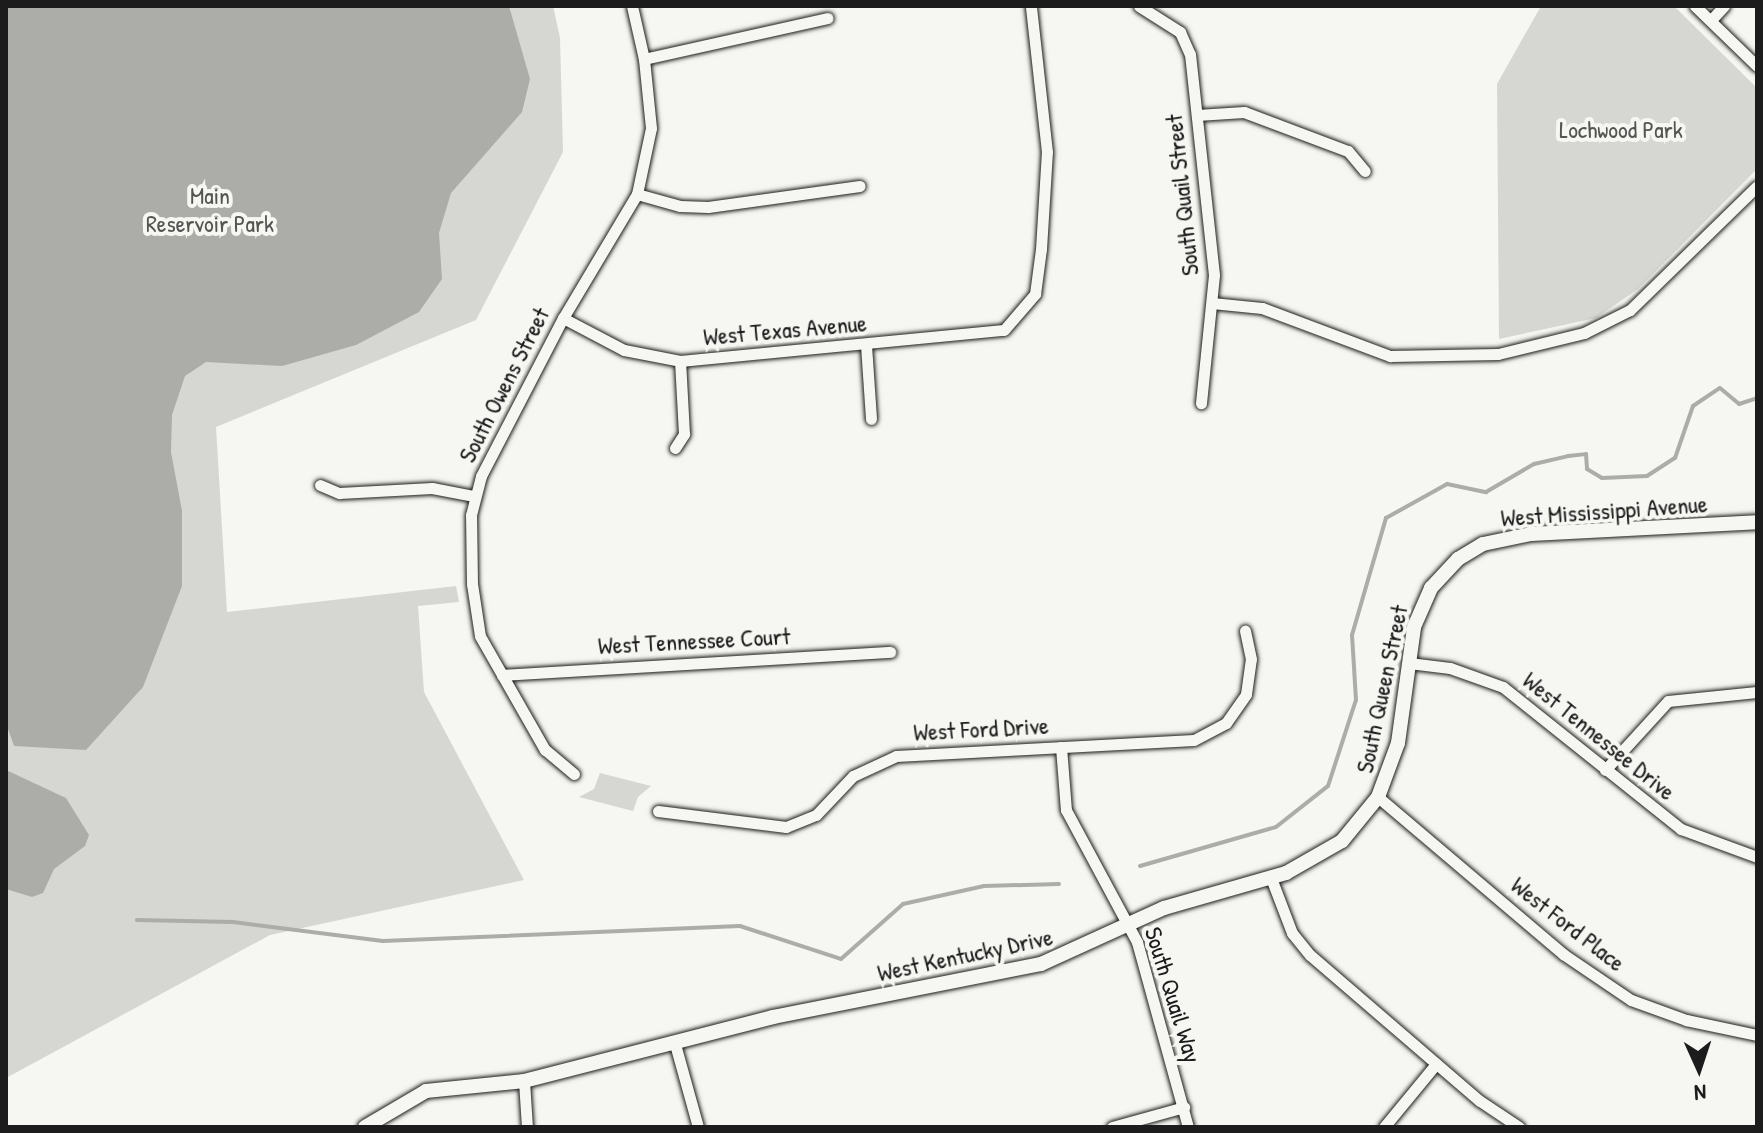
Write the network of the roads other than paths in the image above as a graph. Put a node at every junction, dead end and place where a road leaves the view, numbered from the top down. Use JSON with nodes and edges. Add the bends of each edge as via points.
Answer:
{"nodes":[{"id":1,"x":632,"y":6,"type":"edge"},
{"id":2,"x":1031,"y":6,"type":"edge"},
{"id":3,"x":1139,"y":6,"type":"edge"},
{"id":4,"x":1695,"y":6,"type":"edge"},
{"id":5,"x":1724,"y":6,"type":"edge"},
{"id":6,"x":827,"y":18,"type":"dead end"},
{"id":7,"x":1711,"y":20,"type":"junction"},
{"id":8,"x":644,"y":59,"type":"junction"},
{"id":9,"x":1757,"y":66,"type":"edge"},
{"id":10,"x":1197,"y":115,"type":"junction"},
{"id":11,"x":1365,"y":171,"type":"dead end"},
{"id":12,"x":860,"y":186,"type":"dead end"},
{"id":13,"x":1757,"y":186,"type":"edge"},
{"id":14,"x":637,"y":194,"type":"junction"},
{"id":15,"x":1212,"y":303,"type":"junction"},
{"id":16,"x":563,"y":318,"type":"junction"},
{"id":17,"x":866,"y":345,"type":"junction"},
{"id":18,"x":680,"y":361,"type":"junction"},
{"id":19,"x":1201,"y":403,"type":"dead end"},
{"id":20,"x":871,"y":419,"type":"dead end"},
{"id":21,"x":675,"y":448,"type":"dead end"},
{"id":22,"x":320,"y":485,"type":"dead end"},
{"id":23,"x":474,"y":496,"type":"junction"},
{"id":24,"x":1757,"y":522,"type":"edge"},
{"id":25,"x":1458,"y":559,"type":"joint"},
{"id":26,"x":1245,"y":631,"type":"dead end"},
{"id":27,"x":890,"y":652,"type":"dead end"},
{"id":28,"x":1409,"y":663,"type":"junction"},
{"id":29,"x":502,"y":675,"type":"junction"},
{"id":30,"x":1757,"y":692,"type":"edge"},
{"id":31,"x":1061,"y":747,"type":"junction"},
{"id":32,"x":1605,"y":770,"type":"junction"},
{"id":33,"x":574,"y":774,"type":"dead end"},
{"id":34,"x":1378,"y":797,"type":"junction"},
{"id":35,"x":658,"y":811,"type":"dead end"},
{"id":36,"x":1757,"y":857,"type":"edge"},
{"id":37,"x":1271,"y":878,"type":"junction"},
{"id":38,"x":1129,"y":924,"type":"junction"},
{"id":39,"x":1757,"y":1035,"type":"edge"},
{"id":40,"x":675,"y":1044,"type":"junction"},
{"id":41,"x":1436,"y":1064,"type":"junction"},
{"id":42,"x":524,"y":1081,"type":"junction"},
{"id":43,"x":1184,"y":1107,"type":"junction"},
{"id":44,"x":365,"y":1127,"type":"edge"},
{"id":45,"x":527,"y":1127,"type":"edge"},
{"id":46,"x":698,"y":1127,"type":"edge"},
{"id":47,"x":1112,"y":1127,"type":"edge"},
{"id":48,"x":1188,"y":1127,"type":"edge"},
{"id":49,"x":1384,"y":1127,"type":"edge"},
{"id":50,"x":1519,"y":1127,"type":"edge"}],
"edges":[{"from":1,"to":8,"type":"street","name":"South Owens Street"},
{"from":2,"to":17,"type":"street","name":"West Texas Avenue","via":[[1047,152],[1035,294],[1017,320],[983,335]]},
{"from":3,"to":10,"type":"street","name":"South Quail Street","via":[[1180,32],[1190,54]]},
{"from":4,"to":7,"type":"street"},
{"from":5,"to":7,"type":"street"},
{"from":6,"to":8,"type":"street"},
{"from":7,"to":9,"type":"street"},
{"from":8,"to":14,"type":"street","name":"South Owens Street","via":[[651,128]]},
{"from":10,"to":11,"type":"street","via":[[1244,112],[1348,151]]},
{"from":10,"to":15,"type":"street","name":"South Quail Street","via":[[1214,275]]},
{"from":12,"to":14,"type":"street","via":[[708,207],[680,206]]},
{"from":13,"to":15,"type":"street","via":[[1630,310],[1584,333],[1498,354],[1390,356],[1262,308]]},
{"from":14,"to":16,"type":"street","name":"South Owens Street"},
{"from":15,"to":19,"type":"street","name":"South Quail Street"},
{"from":16,"to":18,"type":"street","name":"West Texas Avenue","via":[[624,350]]},
{"from":16,"to":23,"type":"street","name":"South Owens Street"},
{"from":17,"to":18,"type":"street","name":"West Texas Avenue"},
{"from":17,"to":20,"type":"street"},
{"from":18,"to":21,"type":"street","via":[[684,434]]},
{"from":22,"to":23,"type":"street","via":[[339,493],[432,488]]},
{"from":23,"to":29,"type":"street","name":"South Owens Street","via":[[470,553],[477,627]]},
{"from":24,"to":25,"type":"street","name":"West Mississippi Avenue","via":[[1531,534],[1483,544]]},
{"from":25,"to":28,"type":"street","name":"South Queen Street","via":[[1424,600]]},
{"from":26,"to":31,"type":"street","name":"West Ford Drive","via":[[1251,659],[1246,694],[1239,709],[1210,734],[1183,741]]},
{"from":27,"to":29,"type":"street","name":"West Tennessee Court"},
{"from":28,"to":32,"type":"street","name":"West Tennessee Drive","via":[[1450,668],[1503,687]]},
{"from":28,"to":34,"type":"street","name":"South Queen Street","via":[[1398,743]]},
{"from":29,"to":33,"type":"street","name":"South Owens Street","via":[[545,750]]},
{"from":30,"to":32,"type":"street","via":[[1668,701]]},
{"from":31,"to":35,"type":"street","name":"West Ford Drive","via":[[880,760],[853,776],[816,815],[786,827]]},
{"from":31,"to":38,"type":"street","name":"South Quail Way","via":[[1066,810]]},
{"from":32,"to":36,"type":"street","name":"West Tennessee Drive","via":[[1681,829]]},
{"from":34,"to":37,"type":"street","name":"South Queen Street","via":[[1354,830],[1328,852]]},
{"from":34,"to":39,"type":"street","name":"West Ford Place","via":[[1563,954],[1631,1000],[1686,1020]]},
{"from":37,"to":38,"type":"street","name":"West Kentucky Drive","via":[[1164,908]]},
{"from":37,"to":41,"type":"street","via":[[1299,944]]},
{"from":38,"to":40,"type":"street","name":"West Kentucky Drive","via":[[1041,964],[773,1017]]},
{"from":38,"to":43,"type":"street","name":"South Quail Way"},
{"from":40,"to":42,"type":"street","name":"West Kentucky Drive"},
{"from":40,"to":46,"type":"street"},
{"from":41,"to":49,"type":"street"},
{"from":41,"to":50,"type":"street"},
{"from":42,"to":44,"type":"street","name":"West Kentucky Drive","via":[[426,1091]]},
{"from":42,"to":45,"type":"street"},
{"from":43,"to":47,"type":"street"},
{"from":43,"to":48,"type":"street","name":"South Quail Way"}]}
